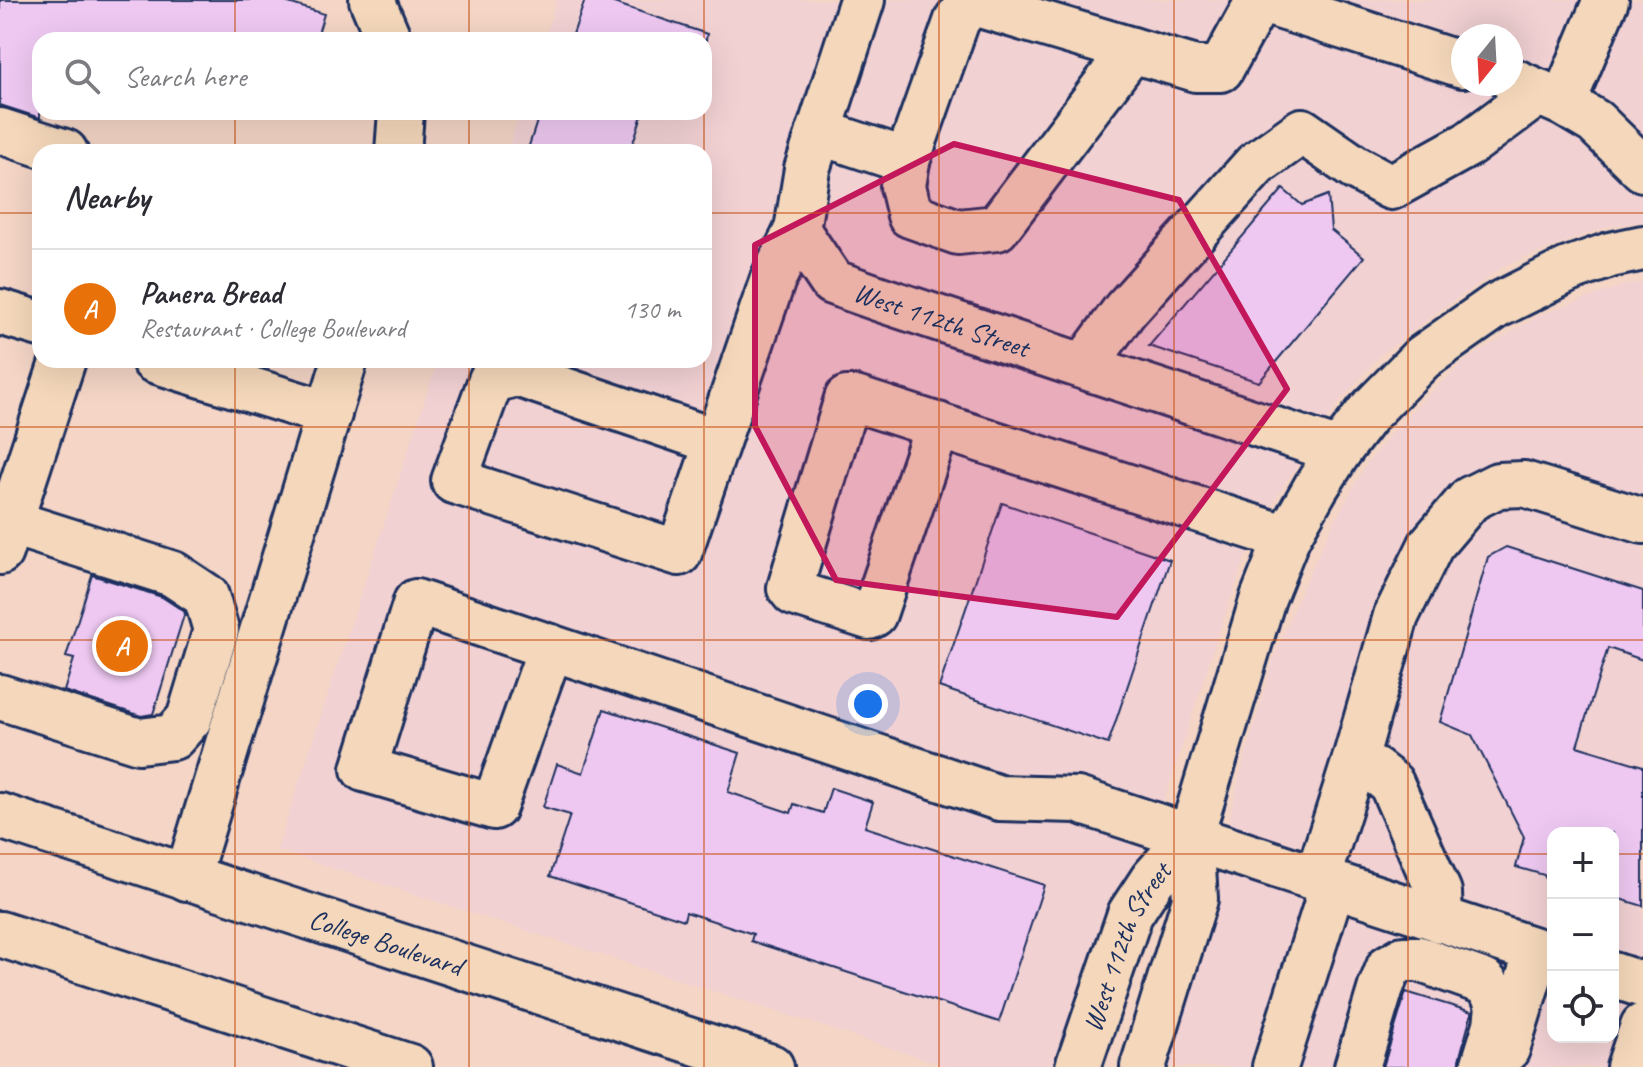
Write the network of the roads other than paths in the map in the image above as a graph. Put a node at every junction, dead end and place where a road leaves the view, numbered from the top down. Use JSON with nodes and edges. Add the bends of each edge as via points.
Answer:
{"nodes":[{"id":1,"x":372,"y":0,"type":"edge"},
{"id":2,"x":862,"y":0,"type":"edge"},
{"id":3,"x":1259,"y":0,"type":"edge"},
{"id":4,"x":1606,"y":0,"type":"edge"},
{"id":5,"x":386,"y":32,"type":"edge"},
{"id":6,"x":1132,"y":50,"type":"junction"},
{"id":7,"x":1451,"y":61,"type":"edge"},
{"id":8,"x":1538,"y":92,"type":"edge"},
{"id":9,"x":400,"y":120,"type":"edge"},
{"id":10,"x":0,"y":131,"type":"edge"},
{"id":11,"x":819,"y":132,"type":"junction"},
{"id":12,"x":40,"y":144,"type":"edge"},
{"id":13,"x":399,"y":144,"type":"edge"},
{"id":14,"x":907,"y":161,"type":"junction"},
{"id":15,"x":1643,"y":169,"type":"edge"},
{"id":16,"x":797,"y":230,"type":"junction"},
{"id":17,"x":1643,"y":248,"type":"edge"},
{"id":18,"x":0,"y":312,"type":"edge"},
{"id":19,"x":32,"y":322,"type":"edge"},
{"id":20,"x":1084,"y":366,"type":"junction"},
{"id":21,"x":60,"y":368,"type":"edge"},
{"id":22,"x":180,"y":368,"type":"edge"},
{"id":23,"x":343,"y":368,"type":"edge"},
{"id":24,"x":329,"y":414,"type":"junction"},
{"id":25,"x":938,"y":425,"type":"junction"},
{"id":26,"x":717,"y":442,"type":"junction"},
{"id":27,"x":1339,"y":451,"type":"junction"},
{"id":28,"x":1643,"y":521,"type":"edge"},
{"id":29,"x":5,"y":537,"type":"edge"},
{"id":30,"x":1287,"y":538,"type":"junction"},
{"id":31,"x":551,"y":647,"type":"junction"},
{"id":32,"x":0,"y":697,"type":"edge"},
{"id":33,"x":1354,"y":763,"type":"junction"},
{"id":34,"x":0,"y":816,"type":"edge"},
{"id":35,"x":1191,"y":836,"type":"junction"},
{"id":36,"x":187,"y":878,"type":"junction"},
{"id":37,"x":1325,"y":881,"type":"junction"},
{"id":38,"x":1440,"y":920,"type":"junction"},
{"id":39,"x":0,"y":934,"type":"edge"},
{"id":40,"x":1545,"y":953,"type":"edge"},
{"id":41,"x":1619,"y":977,"type":"edge"},
{"id":42,"x":1643,"y":985,"type":"edge"},
{"id":43,"x":1643,"y":1026,"type":"edge"},
{"id":44,"x":410,"y":1067,"type":"edge"},
{"id":45,"x":771,"y":1067,"type":"edge"},
{"id":46,"x":1078,"y":1067,"type":"edge"},
{"id":47,"x":1143,"y":1067,"type":"edge"},
{"id":48,"x":1275,"y":1067,"type":"edge"},
{"id":49,"x":1357,"y":1067,"type":"edge"},
{"id":50,"x":1483,"y":1067,"type":"edge"},
{"id":51,"x":1501,"y":1067,"type":"edge"},
{"id":52,"x":1629,"y":1067,"type":"edge"}],
"edges":[{"from":1,"to":5,"type":"street"},
{"from":2,"to":11,"type":"street"},
{"from":3,"to":6,"type":"street","via":[[1221,69],[1196,69]]},
{"from":3,"to":7,"type":"street"},
{"from":4,"to":8,"type":"street"},
{"from":6,"to":14,"type":"street","via":[[970,2],[957,20]]},
{"from":6,"to":14,"type":"street","via":[[997,228],[958,232],[910,215],[903,186]]},
{"from":8,"to":15,"type":"street","via":[[1595,122]]},
{"from":8,"to":20,"type":"street","via":[[1469,144],[1391,187],[1302,131],[1256,164],[1125,310]]},
{"from":9,"to":13,"type":"street"},
{"from":10,"to":12,"type":"street"},
{"from":11,"to":14,"type":"street"},
{"from":11,"to":16,"type":"street"},
{"from":16,"to":20,"type":"street","name":"West 112th Street","via":[[832,282]]},
{"from":16,"to":26,"type":"street","via":[[773,279]]},
{"from":17,"to":27,"type":"street","name":"West 112th Street","via":[[1568,270],[1496,306],[1422,358]]},
{"from":18,"to":19,"type":"street"},
{"from":20,"to":27,"type":"street","name":"West 112th Street"},
{"from":21,"to":29,"type":"street"},
{"from":22,"to":24,"type":"street"},
{"from":23,"to":24,"type":"street"},
{"from":24,"to":36,"type":"street"},
{"from":25,"to":25,"type":"street","via":[[847,399],[790,588],[794,593],[869,617],[874,614]]},
{"from":25,"to":30,"type":"street"},
{"from":26,"to":26,"type":"street","via":[[679,553],[454,481],[491,380],[517,374]]},
{"from":27,"to":30,"type":"street","name":"West 112th Street"},
{"from":28,"to":33,"type":"street","via":[[1524,484],[1498,485],[1470,499],[1431,545],[1396,616]]},
{"from":29,"to":32,"type":"street","via":[[173,574],[206,596],[216,630],[189,719],[173,737],[139,741]]},
{"from":30,"to":35,"type":"street","name":"West 112th Street","via":[[1263,598]]},
{"from":31,"to":31,"type":"street","via":[[416,602],[364,769],[494,807]]},
{"from":31,"to":35,"type":"street","via":[[999,798],[1077,800]]},
{"from":33,"to":37,"type":"street"},
{"from":33,"to":38,"type":"street","via":[[1391,783],[1439,892]]},
{"from":34,"to":36,"type":"street","name":"College Boulevard"},
{"from":35,"to":37,"type":"street"},
{"from":35,"to":46,"type":"street","name":"West 112th Street","via":[[1130,914]]},
{"from":35,"to":47,"type":"street","name":"West 112th Street","via":[[1195,899]]},
{"from":36,"to":45,"type":"street","name":"College Boulevard"},
{"from":37,"to":38,"type":"street"},
{"from":37,"to":48,"type":"street"},
{"from":38,"to":40,"type":"street"},
{"from":39,"to":44,"type":"street"},
{"from":40,"to":51,"type":"street"},
{"from":41,"to":42,"type":"street"},
{"from":43,"to":52,"type":"street"},
{"from":49,"to":50,"type":"street","via":[[1389,967],[1403,959],[1419,959],[1484,982],[1494,994],[1496,1025]]}]}
